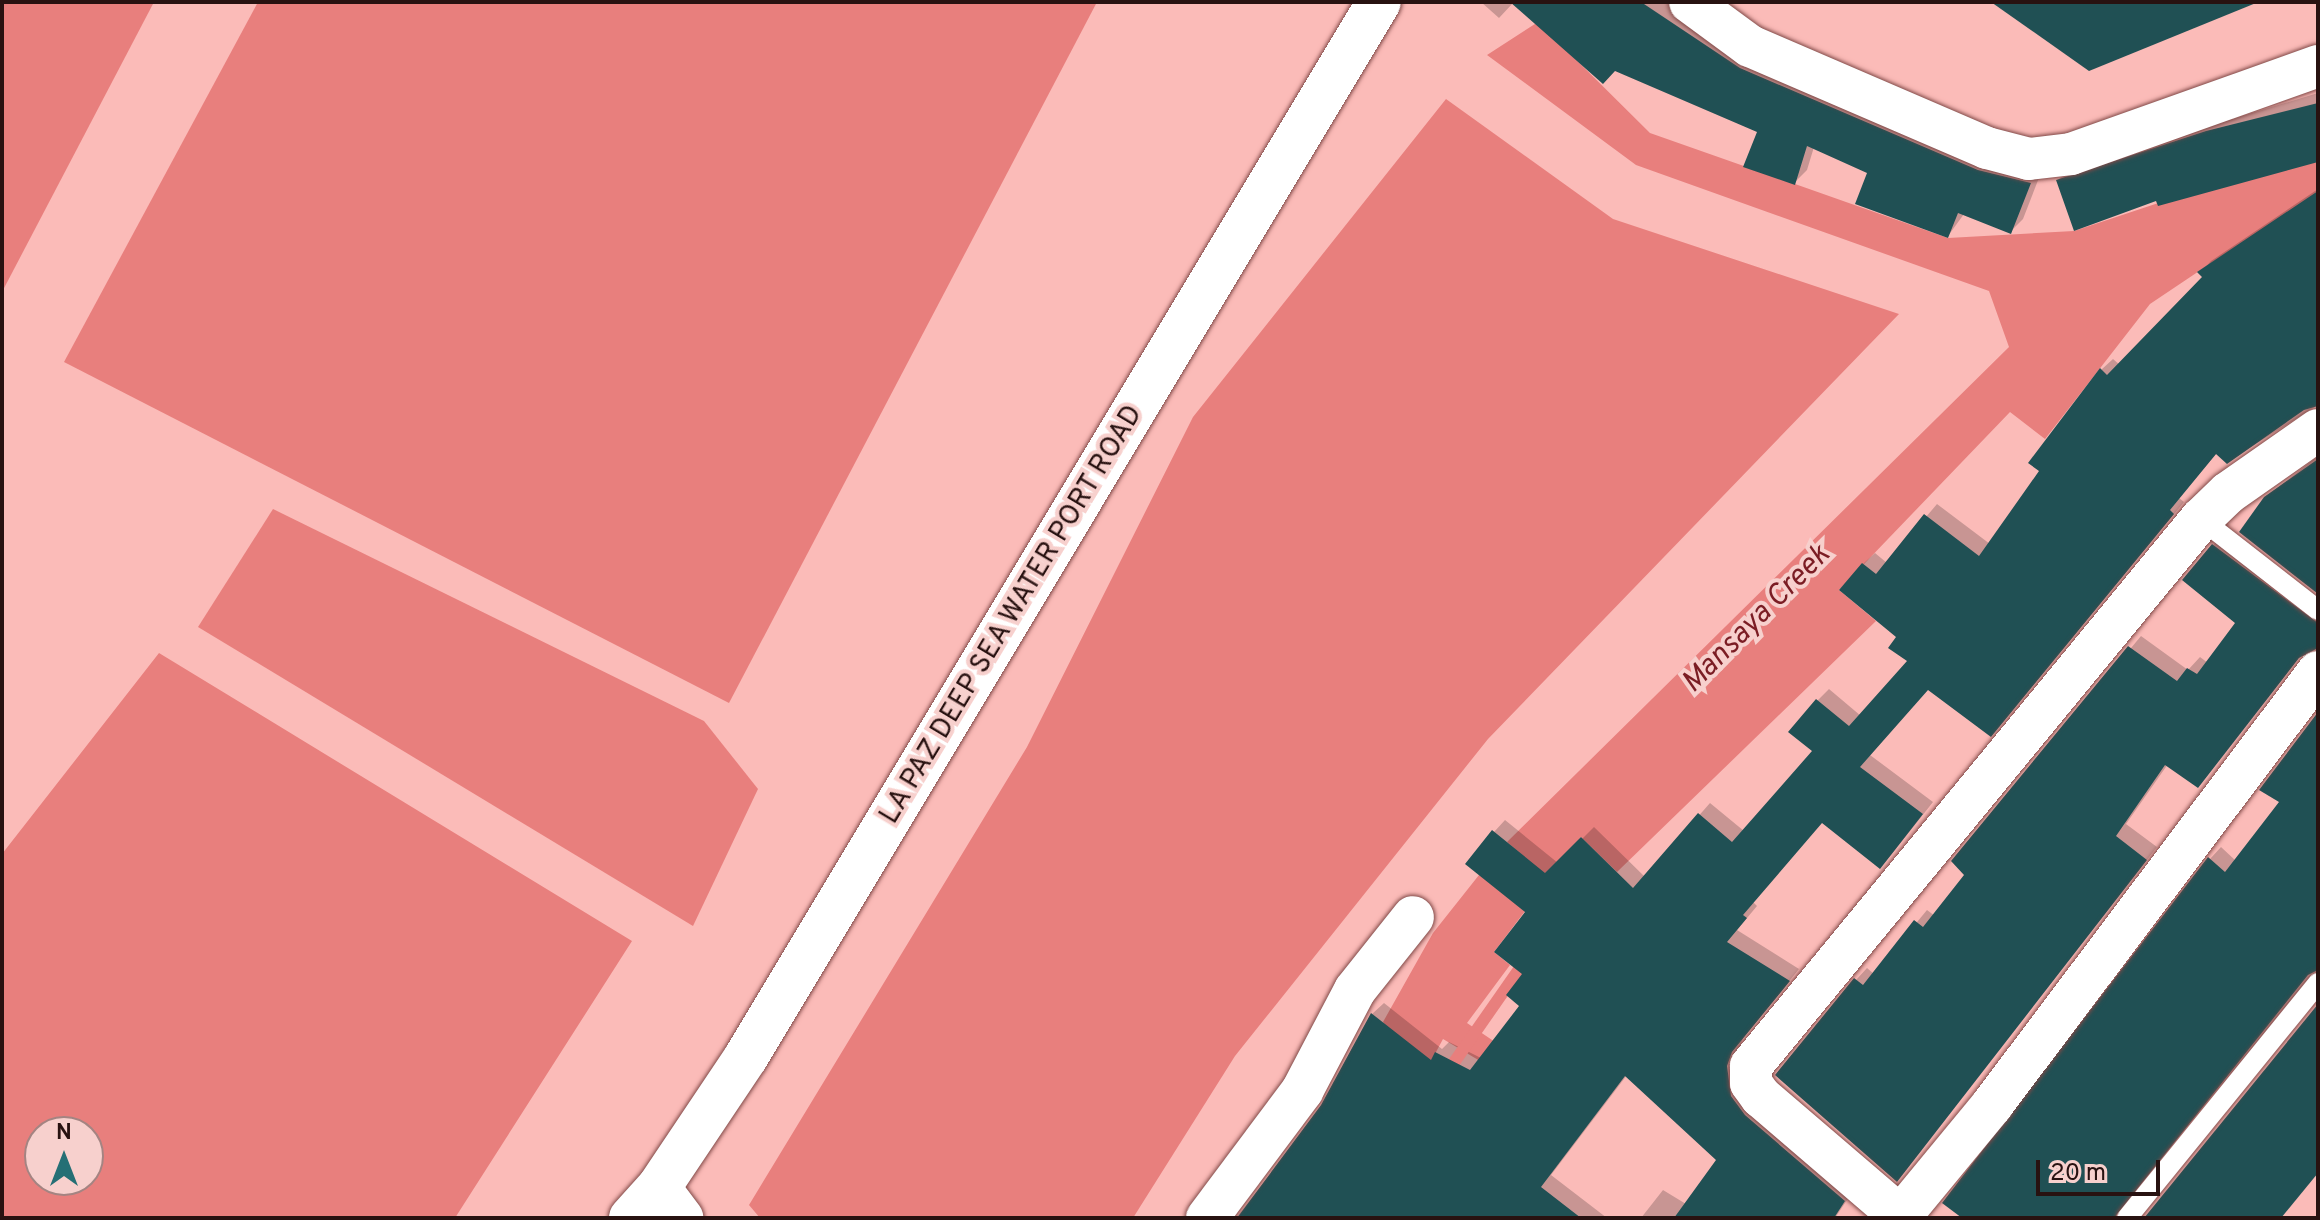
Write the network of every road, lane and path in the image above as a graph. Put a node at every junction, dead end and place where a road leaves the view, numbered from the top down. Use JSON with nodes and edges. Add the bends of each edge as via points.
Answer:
{"nodes":[{"id":1,"x":1379,"y":2,"type":"edge"},
{"id":2,"x":1690,"y":2,"type":"edge"},
{"id":3,"x":2318,"y":66,"type":"edge"},
{"id":4,"x":2318,"y":430,"type":"edge"},
{"id":5,"x":2201,"y":519,"type":"junction"},
{"id":6,"x":2318,"y":610,"type":"edge"},
{"id":7,"x":2318,"y":672,"type":"edge"},
{"id":8,"x":1413,"y":917,"type":"dead end"},
{"id":9,"x":2318,"y":983,"type":"edge"},
{"id":10,"x":657,"y":1208,"type":"edge"},
{"id":11,"x":1900,"y":1217,"type":"edge"},
{"id":12,"x":1207,"y":1218,"type":"edge"},
{"id":13,"x":2127,"y":1218,"type":"edge"}],
"edges":[{"from":1,"to":10,"type":"main road","name":"LA PAZ DEEP SEA WATER PORT ROAD"},
{"from":2,"to":3,"type":"street","via":[[1716,27],[1750,46],[1987,148],[2029,159],[2071,154]]},
{"from":4,"to":5,"type":"street","via":[[2228,493]]},
{"from":5,"to":6,"type":"lane"},
{"from":5,"to":11,"type":"street","via":[[1751,1066],[1751,1083],[1761,1097]]},
{"from":7,"to":11,"type":"street","via":[[2011,1080]]},
{"from":8,"to":12,"type":"street","via":[[1355,990],[1302,1091]]},
{"from":9,"to":13,"type":"lane"}]}
